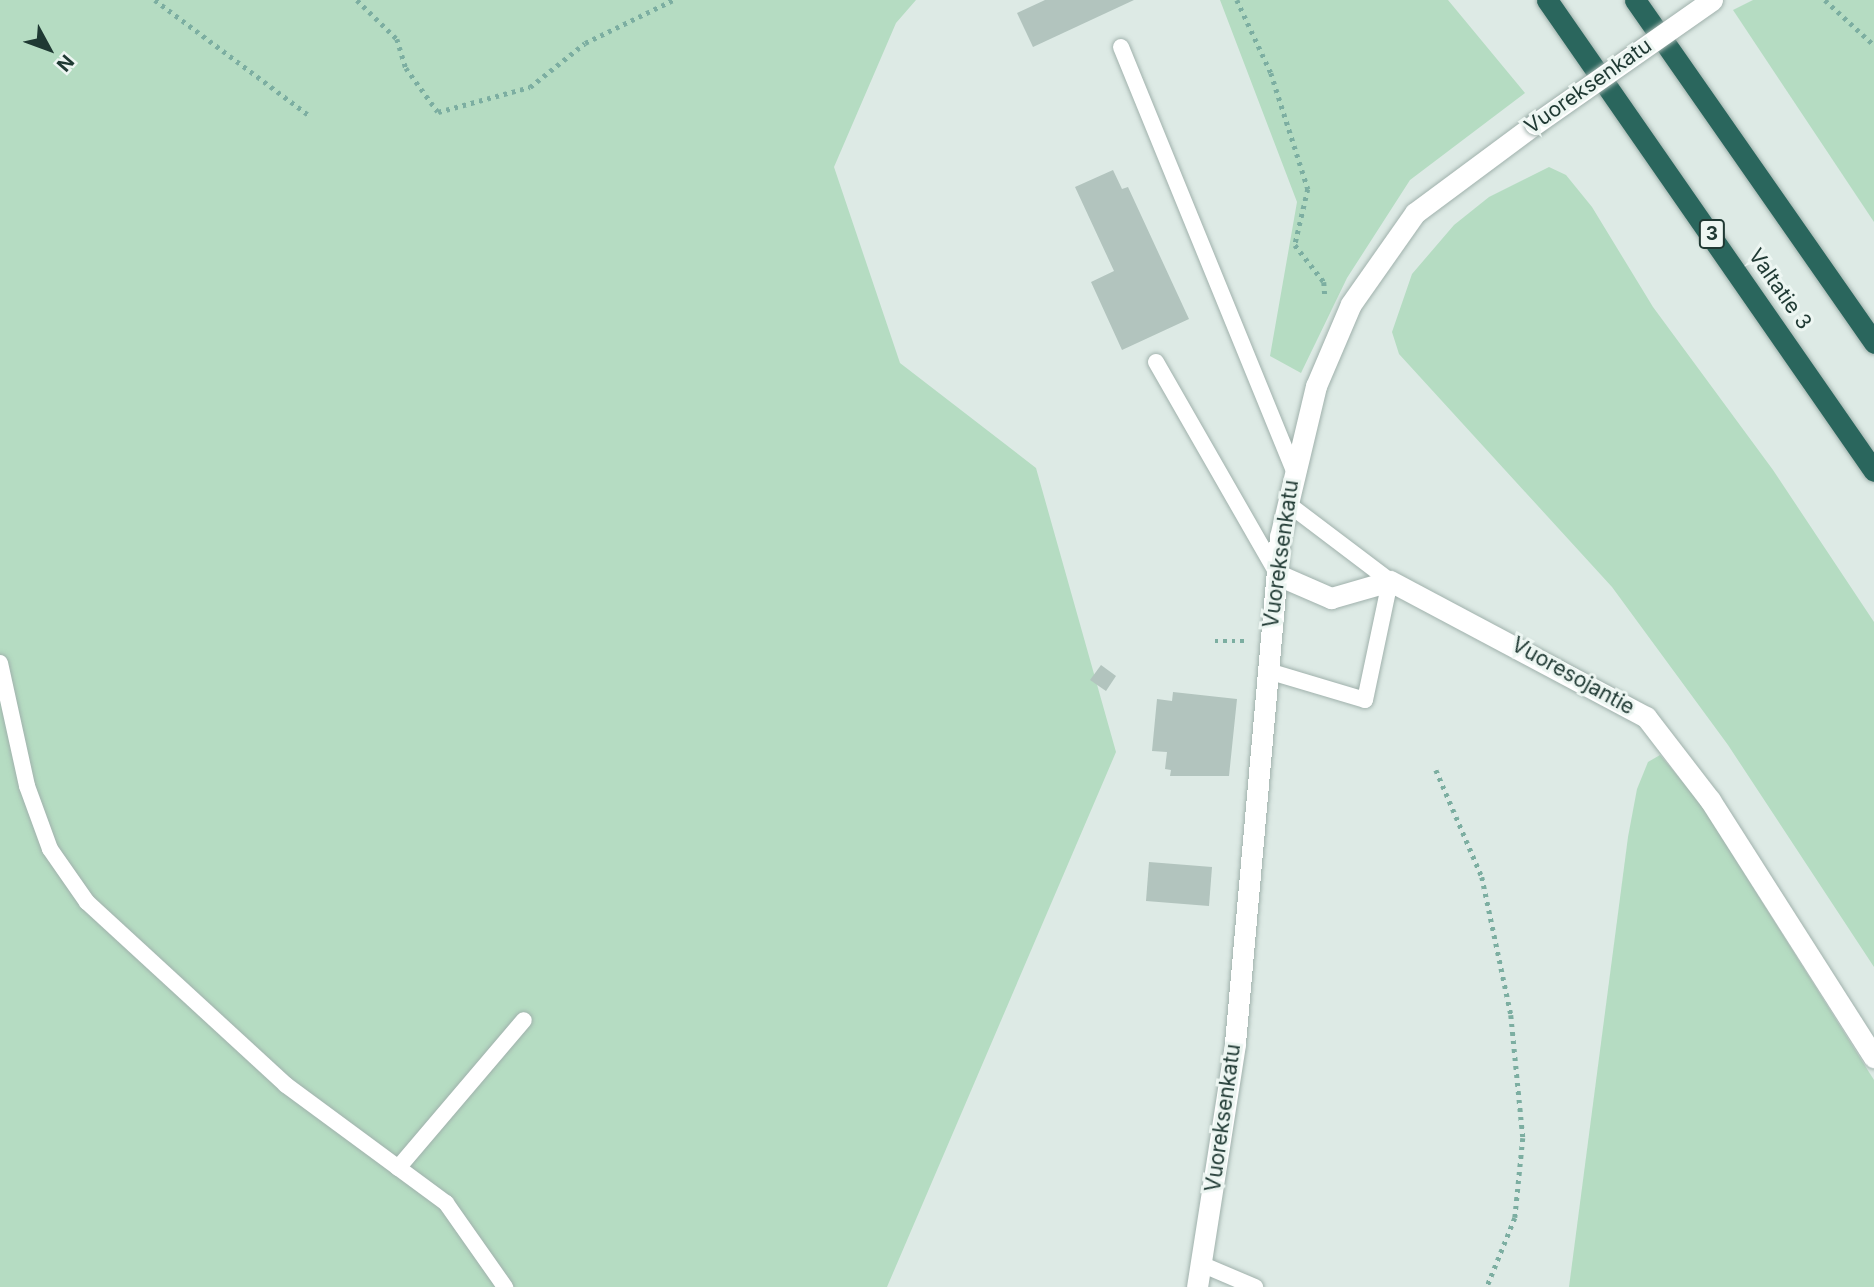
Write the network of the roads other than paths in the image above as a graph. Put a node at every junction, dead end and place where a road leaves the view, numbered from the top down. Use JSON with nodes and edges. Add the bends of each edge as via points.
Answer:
{"nodes":[{"id":1,"x":1547,"y":0,"type":"edge"},
{"id":2,"x":1635,"y":0,"type":"edge"},
{"id":3,"x":1712,"y":0,"type":"edge"},
{"id":4,"x":1121,"y":47,"type":"dead end"},
{"id":5,"x":1874,"y":343,"type":"edge"},
{"id":6,"x":1156,"y":362,"type":"dead end"},
{"id":7,"x":1293,"y":468,"type":"junction"},
{"id":8,"x":1874,"y":471,"type":"edge"},
{"id":9,"x":1287,"y":503,"type":"junction"},
{"id":10,"x":1278,"y":575,"type":"junction"},
{"id":11,"x":1390,"y":581,"type":"junction"},
{"id":12,"x":0,"y":663,"type":"edge"},
{"id":13,"x":1268,"y":671,"type":"junction"},
{"id":14,"x":524,"y":1020,"type":"dead end"},
{"id":15,"x":1874,"y":1057,"type":"edge"},
{"id":16,"x":398,"y":1168,"type":"junction"},
{"id":17,"x":1201,"y":1264,"type":"junction"},
{"id":18,"x":505,"y":1287,"type":"edge"},
{"id":19,"x":1196,"y":1287,"type":"edge"},
{"id":20,"x":1255,"y":1287,"type":"edge"}],
"edges":[{"from":1,"to":8,"type":"highway","name":"Valtatie 3","number":"3"},
{"from":2,"to":5,"type":"highway"},
{"from":3,"to":7,"type":"street","name":"Vuoreksenkatu","bridge":true,"via":[[1415,213],[1388,246],[1343,323],[1316,386]]},
{"from":4,"to":7,"type":"lane"},
{"from":6,"to":10,"type":"lane"},
{"from":7,"to":9,"type":"street","name":"Vuoreksenkatu"},
{"from":9,"to":10,"type":"street","name":"Vuoreksenkatu"},
{"from":9,"to":11,"type":"lane"},
{"from":10,"to":11,"type":"street","via":[[1331,598]]},
{"from":10,"to":13,"type":"street","name":"Vuoreksenkatu"},
{"from":11,"to":13,"type":"lane","via":[[1365,700]]},
{"from":11,"to":15,"type":"street","name":"Vuoresojantie","via":[[1646,717],[1710,800]]},
{"from":12,"to":16,"type":"lane","via":[[27,786],[50,849],[88,902],[286,1085]]},
{"from":13,"to":17,"type":"street","name":"Vuoreksenkatu","via":[[1235,1043]]},
{"from":14,"to":16,"type":"lane"},
{"from":16,"to":18,"type":"lane","via":[[446,1203]]},
{"from":17,"to":19,"type":"street","name":"Vuoreksenkatu"},
{"from":17,"to":20,"type":"lane"}]}
